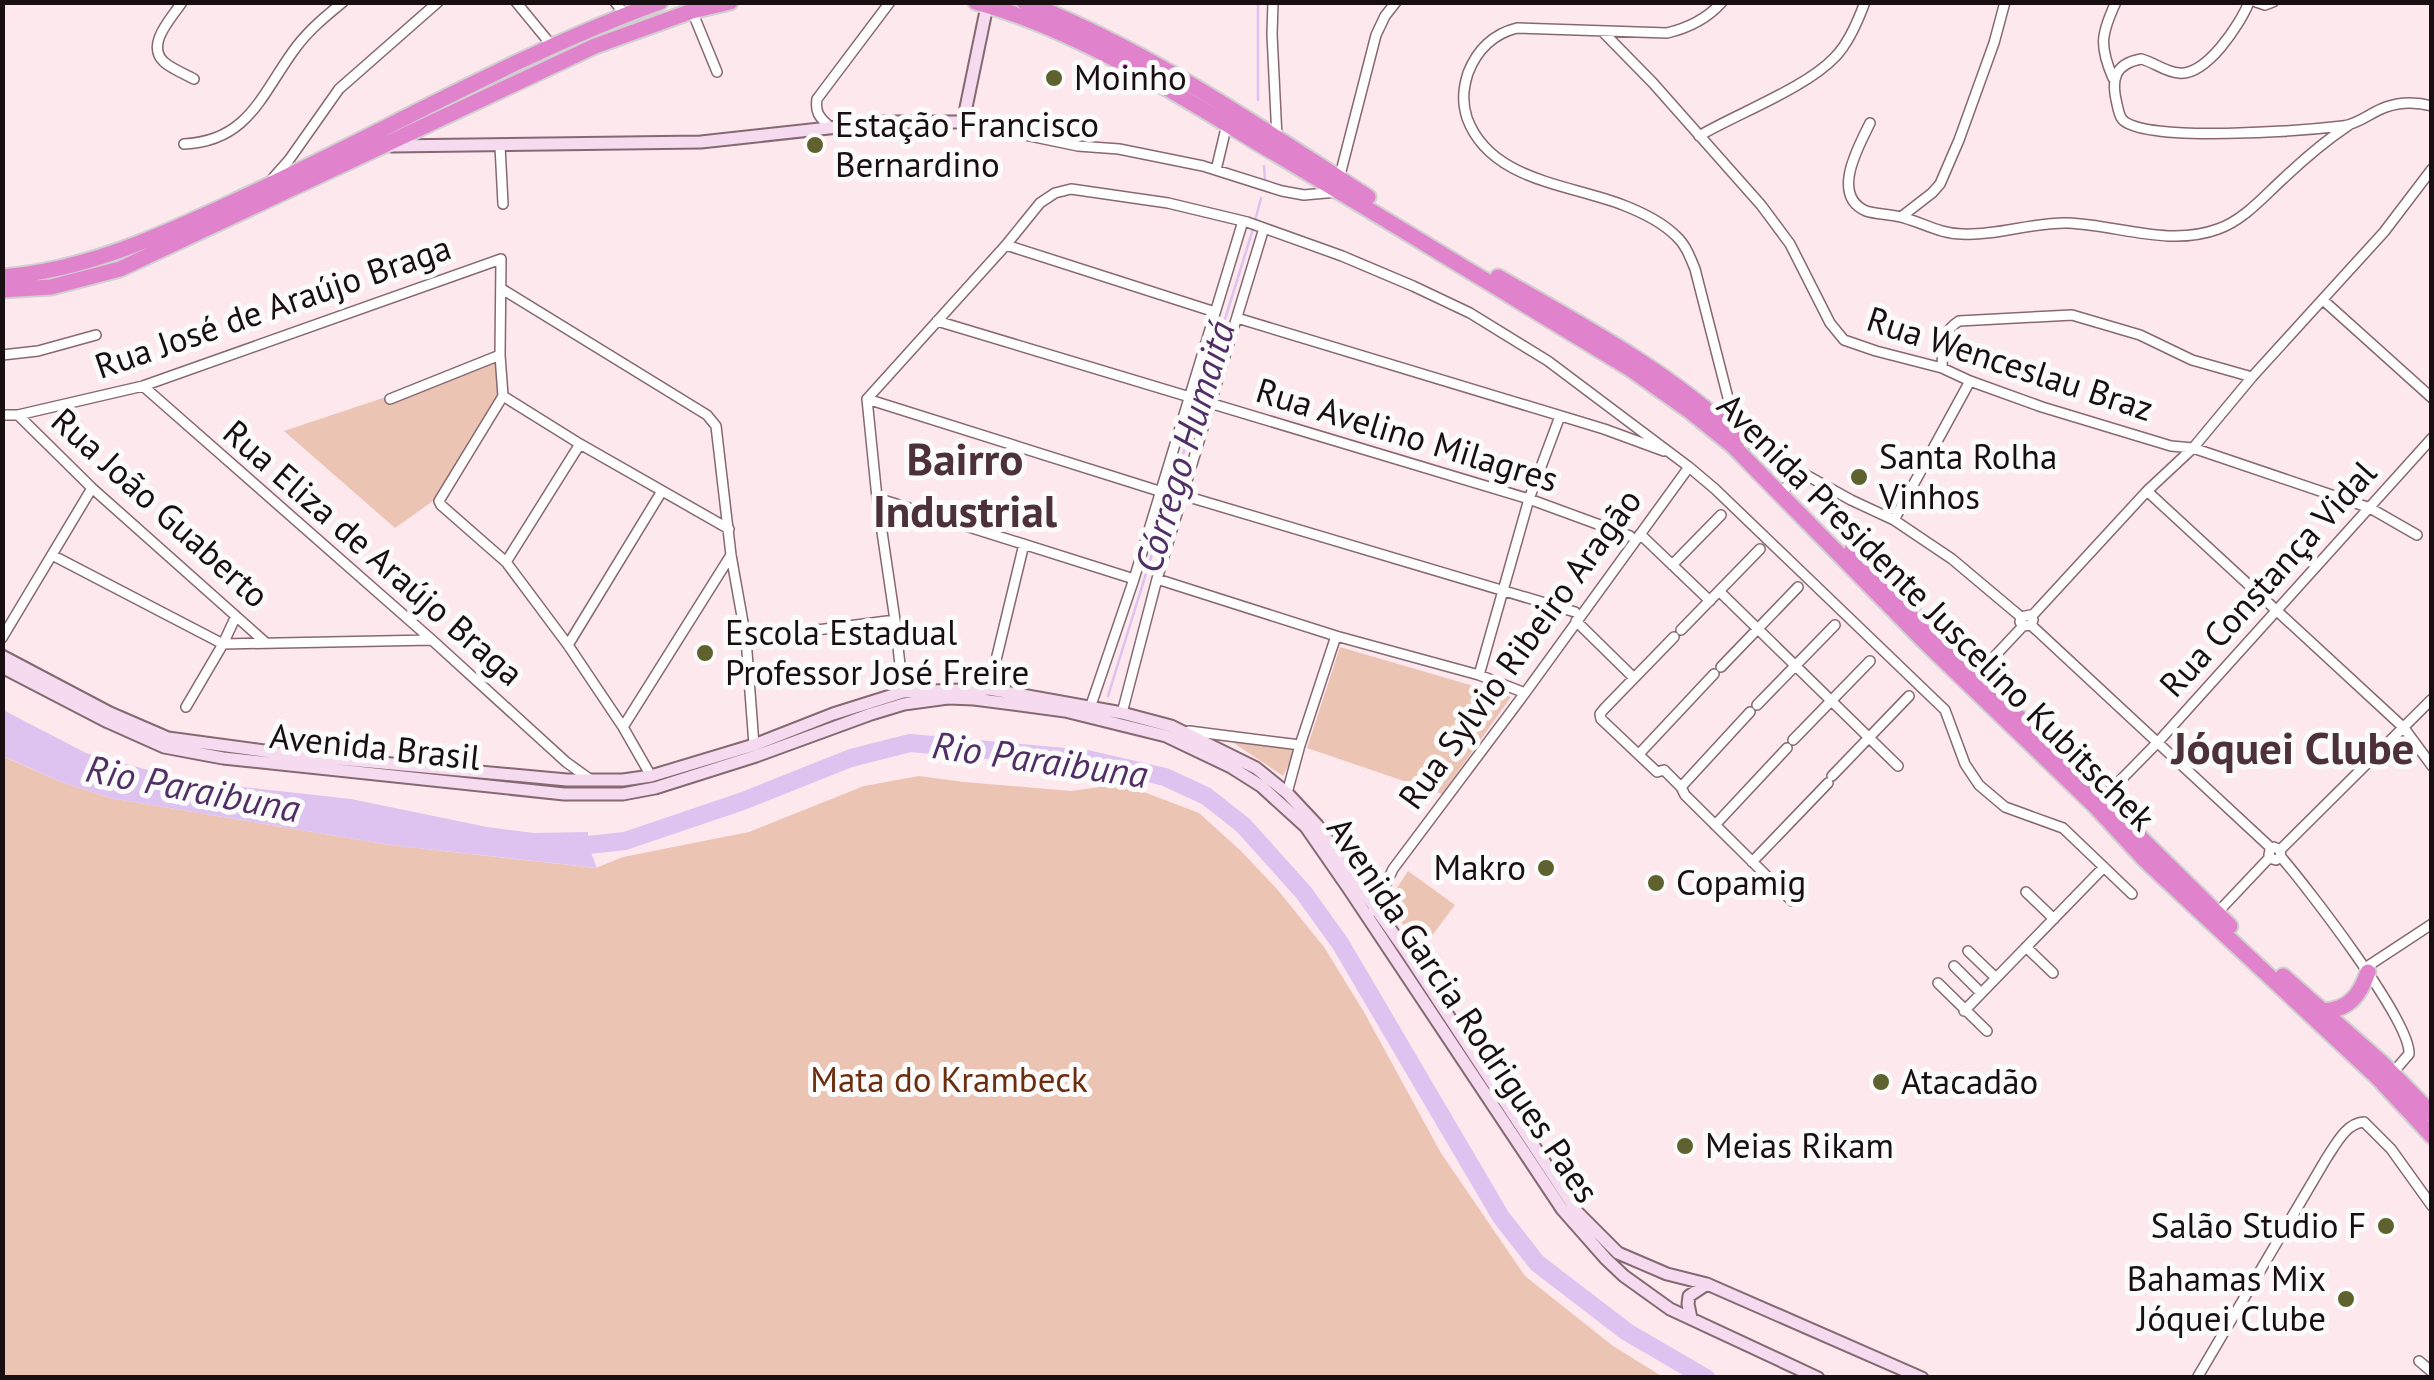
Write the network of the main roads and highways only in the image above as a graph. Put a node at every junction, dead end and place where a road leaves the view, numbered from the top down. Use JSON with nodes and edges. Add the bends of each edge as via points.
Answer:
{"nodes":[{"id":1,"x":660,"y":2,"type":"edge"},
{"id":2,"x":730,"y":2,"type":"edge"},
{"id":3,"x":1024,"y":2,"type":"edge"},
{"id":4,"x":983,"y":4,"type":"edge"},
{"id":5,"x":620,"y":9,"type":"edge"},
{"id":6,"x":377,"y":148,"type":"junction"},
{"id":7,"x":1300,"y":161,"type":"junction"},
{"id":8,"x":1339,"y":185,"type":"junction"},
{"id":9,"x":2,"y":277,"type":"edge"},
{"id":10,"x":2,"y":290,"type":"edge"},
{"id":11,"x":2,"y":656,"type":"edge"},
{"id":12,"x":2,"y":667,"type":"edge"},
{"id":13,"x":903,"y":692,"type":"junction"},
{"id":14,"x":1065,"y":711,"type":"junction"},
{"id":15,"x":1122,"y":714,"type":"junction"},
{"id":16,"x":836,"y":725,"type":"junction"},
{"id":17,"x":755,"y":751,"type":"junction"},
{"id":18,"x":1251,"y":780,"type":"junction"},
{"id":19,"x":1287,"y":793,"type":"junction"},
{"id":20,"x":1371,"y":912,"type":"junction"},
{"id":21,"x":2366,"y":970,"type":"road end"},
{"id":22,"x":2323,"y":1011,"type":"junction"},
{"id":23,"x":2385,"y":1076,"type":"junction"},
{"id":24,"x":2432,"y":1114,"type":"edge"},
{"id":25,"x":2432,"y":1136,"type":"edge"},
{"id":26,"x":1708,"y":1284,"type":"junction"},
{"id":27,"x":1690,"y":1318,"type":"junction"},
{"id":28,"x":1818,"y":1378,"type":"edge"},
{"id":29,"x":1922,"y":1378,"type":"edge"}],
"edges":[{"from":1,"to":5,"type":"highway"},
{"from":2,"to":6,"type":"highway","via":[[596,46]]},
{"from":3,"to":7,"type":"highway","name":"Avenida Presidente Juscelino Kubitschek","via":[[1142,58],[1277,138]]},
{"from":4,"to":6,"type":"main road","via":[[963,122],[829,126],[701,142]]},
{"from":4,"to":7,"type":"highway","name":"Avenida Presidente Juscelino Kubitschek","via":[[1067,36]]},
{"from":5,"to":9,"type":"highway","via":[[159,236],[71,266]]},
{"from":6,"to":10,"type":"highway","via":[[120,268],[51,286]]},
{"from":7,"to":8,"type":"highway","name":"Avenida Presidente Juscelino Kubitschek"},
{"from":8,"to":22,"type":"highway","name":"Avenida Presidente Juscelino Kubitschek","via":[[1635,359],[1738,437]]},
{"from":8,"to":23,"type":"highway","name":"Avenida Presidente Juscelino Kubitschek","via":[[1629,368],[1734,446],[2145,860]]},
{"from":11,"to":17,"type":"main road","name":"Avenida Brasil","via":[[168,738],[294,755],[623,780]]},
{"from":12,"to":17,"type":"main road","name":"Avenida Brasil","via":[[164,747],[223,758],[591,795],[640,792]]},
{"from":13,"to":15,"type":"main road","name":"Avenida Garcia Rodrigues Paes","via":[[988,689]]},
{"from":13,"to":16,"type":"main road"},
{"from":13,"to":17,"type":"main road","name":"Avenida Garcia Rodrigues Paes","via":[[832,714]]},
{"from":14,"to":15,"type":"main road"},
{"from":14,"to":16,"type":"main road","name":"Avenida Garcia Rodrigues Paes","via":[[948,698]]},
{"from":14,"to":18,"type":"main road","name":"Avenida Garcia Rodrigues Paes","via":[[1166,736]]},
{"from":15,"to":19,"type":"main road","name":"Avenida Garcia Rodrigues Paes","via":[[1178,729],[1247,762]]},
{"from":16,"to":17,"type":"main road","name":"Avenida Garcia Rodrigues Paes"},
{"from":18,"to":19,"type":"main road"},
{"from":18,"to":20,"type":"main road","name":"Avenida Garcia Rodrigues Paes","via":[[1306,827]]},
{"from":19,"to":20,"type":"main road","name":"Avenida Garcia Rodrigues Paes","via":[[1326,837]]},
{"from":20,"to":26,"type":"main road","name":"Avenida Garcia Rodrigues Paes","via":[[1578,1213],[1618,1253]]},
{"from":20,"to":27,"type":"main road","name":"Avenida Garcia Rodrigues Paes","via":[[1562,1209],[1624,1276]]},
{"from":21,"to":22,"type":"highway","via":[[2360,993]]},
{"from":22,"to":23,"type":"highway","name":"Avenida Presidente Juscelino Kubitschek"},
{"from":23,"to":24,"type":"highway","name":"Avenida Presidente Juscelino Kubitschek"},
{"from":23,"to":25,"type":"highway","name":"Avenida Presidente Juscelino Kubitschek"},
{"from":26,"to":27,"type":"main road","via":[[1690,1296]]},
{"from":26,"to":29,"type":"main road","name":"Avenida Garcia Rodrigues Paes"},
{"from":27,"to":28,"type":"main road","name":"Avenida Garcia Rodrigues Paes"}]}
